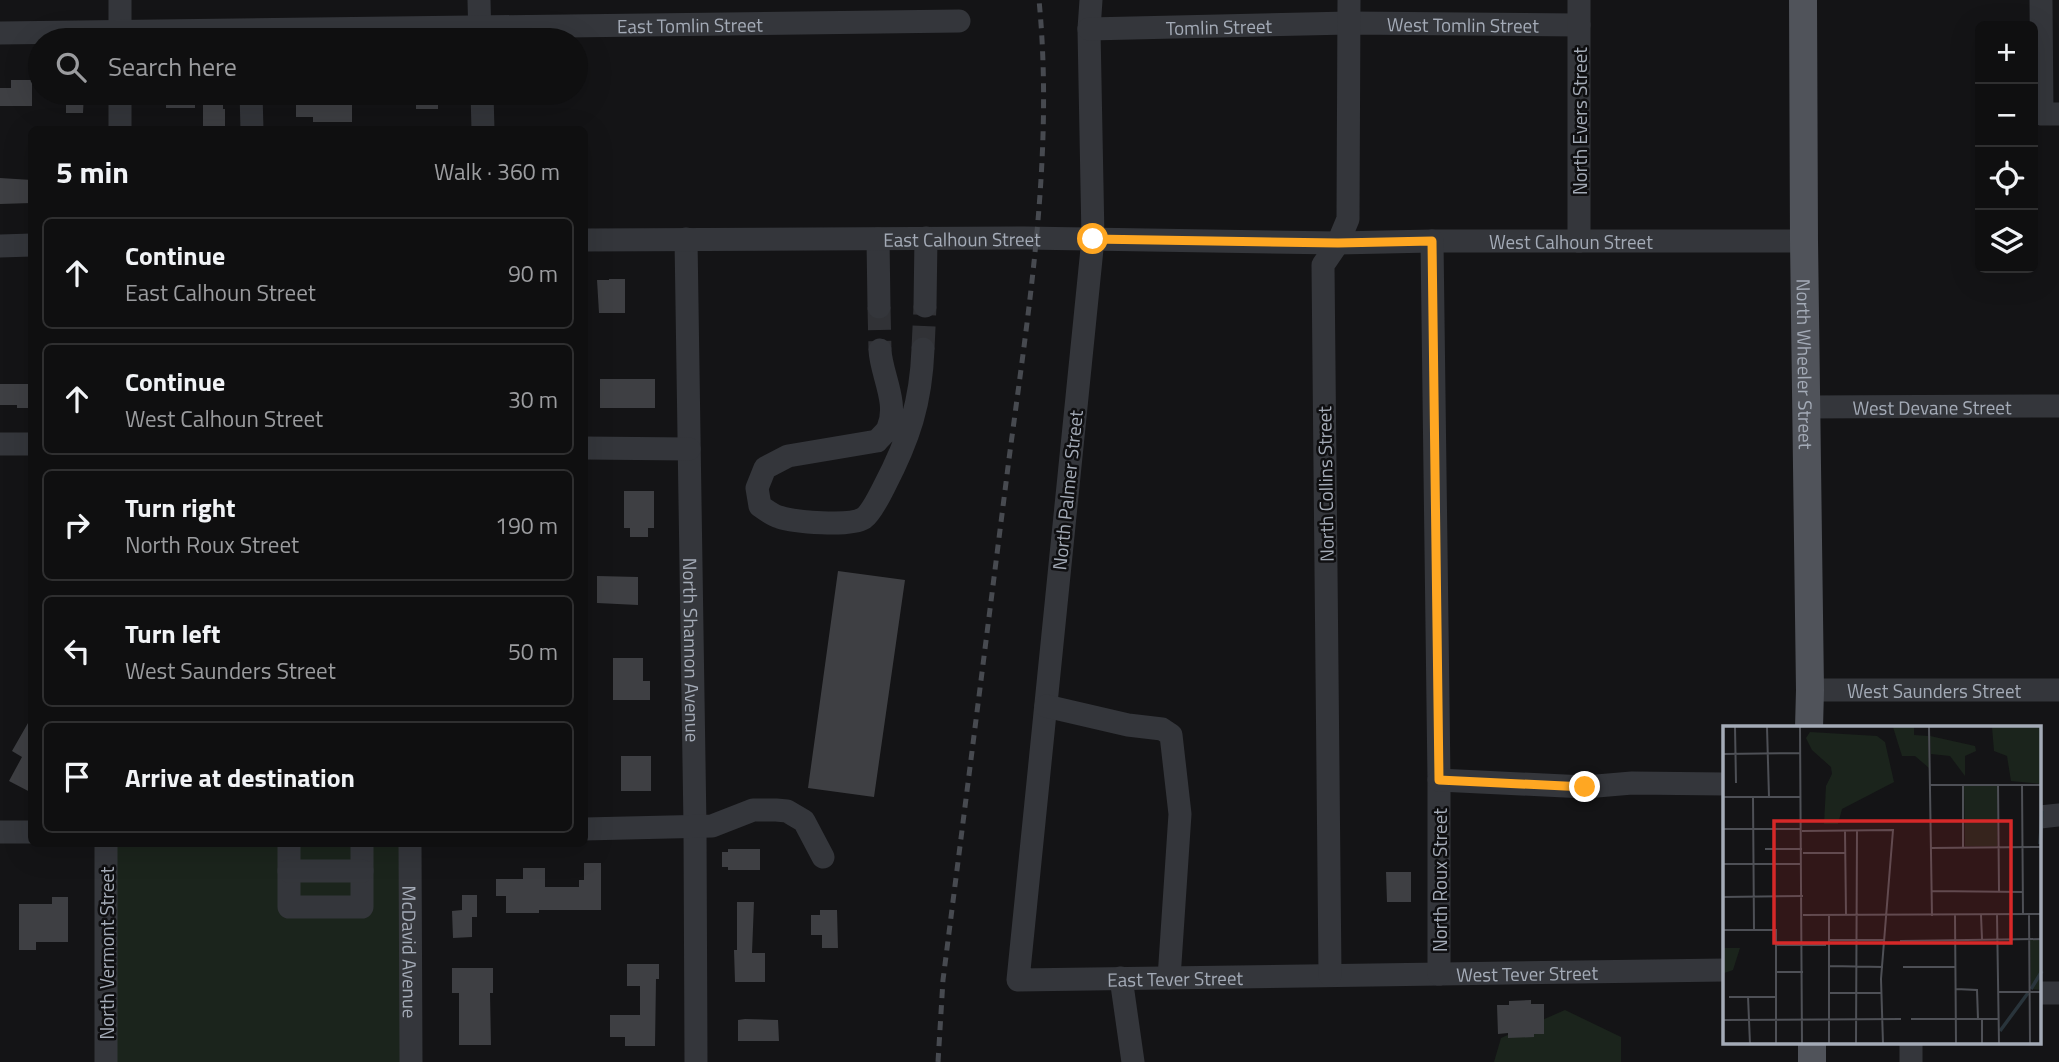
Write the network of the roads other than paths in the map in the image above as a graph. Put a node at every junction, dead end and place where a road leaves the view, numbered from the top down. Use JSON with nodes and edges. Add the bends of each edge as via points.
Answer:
{"nodes":[{"id":1,"x":120,"y":0,"type":"edge"},
{"id":2,"x":479,"y":0,"type":"edge"},
{"id":3,"x":1091,"y":0,"type":"edge"},
{"id":4,"x":1349,"y":0,"type":"edge"},
{"id":5,"x":1579,"y":0,"type":"edge"},
{"id":6,"x":1803,"y":0,"type":"edge"},
{"id":7,"x":2041,"y":0,"type":"edge"},
{"id":8,"x":958,"y":21,"type":"dead end"},
{"id":9,"x":1349,"y":23,"type":"junction"},
{"id":10,"x":1579,"y":24,"type":"junction"},
{"id":11,"x":120,"y":28,"type":"edge"},
{"id":12,"x":480,"y":28,"type":"edge"},
{"id":13,"x":1088,"y":29,"type":"junction"},
{"id":14,"x":588,"y":30,"type":"edge"},
{"id":15,"x":0,"y":33,"type":"edge"},
{"id":16,"x":28,"y":34,"type":"edge"},
{"id":17,"x":120,"y":105,"type":"edge"},
{"id":18,"x":251,"y":105,"type":"edge"},
{"id":19,"x":482,"y":105,"type":"edge"},
{"id":20,"x":2050,"y":114,"type":"edge"},
{"id":21,"x":120,"y":126,"type":"edge"},
{"id":22,"x":252,"y":126,"type":"edge"},
{"id":23,"x":483,"y":126,"type":"edge"},
{"id":24,"x":926,"y":238,"type":"junction"},
{"id":25,"x":686,"y":239,"type":"junction"},
{"id":26,"x":878,"y":239,"type":"junction"},
{"id":27,"x":1093,"y":239,"type":"junction"},
{"id":28,"x":588,"y":240,"type":"edge"},
{"id":29,"x":1432,"y":241,"type":"junction"},
{"id":30,"x":1579,"y":241,"type":"junction"},
{"id":31,"x":1804,"y":241,"type":"junction"},
{"id":32,"x":1338,"y":243,"type":"junction"},
{"id":33,"x":0,"y":246,"type":"edge"},
{"id":34,"x":28,"y":246,"type":"edge"},
{"id":35,"x":925,"y":306,"type":"tunnel mouth"},
{"id":36,"x":879,"y":307,"type":"tunnel mouth"},
{"id":37,"x":880,"y":349,"type":"tunnel mouth"},
{"id":38,"x":923,"y":349,"type":"tunnel mouth"},
{"id":39,"x":2059,"y":406,"type":"edge"},
{"id":40,"x":1806,"y":407,"type":"junction"},
{"id":41,"x":0,"y":444,"type":"edge"},
{"id":42,"x":28,"y":444,"type":"edge"},
{"id":43,"x":588,"y":447,"type":"edge"},
{"id":44,"x":689,"y":449,"type":"junction"},
{"id":45,"x":1810,"y":690,"type":"junction"},
{"id":46,"x":2059,"y":690,"type":"edge"},
{"id":47,"x":1046,"y":706,"type":"junction"},
{"id":48,"x":1809,"y":726,"type":"edge"},
{"id":49,"x":1439,"y":780,"type":"junction"},
{"id":50,"x":1723,"y":784,"type":"edge"},
{"id":51,"x":695,"y":827,"type":"junction"},
{"id":52,"x":588,"y":829,"type":"edge"},
{"id":53,"x":0,"y":832,"type":"edge"},
{"id":54,"x":28,"y":832,"type":"edge"},
{"id":55,"x":106,"y":847,"type":"edge"},
{"id":56,"x":289,"y":847,"type":"edge"},
{"id":57,"x":362,"y":847,"type":"edge"},
{"id":58,"x":410,"y":847,"type":"edge"},
{"id":59,"x":823,"y":857,"type":"dead end"},
{"id":60,"x":289,"y":871,"type":"junction"},
{"id":61,"x":362,"y":871,"type":"junction"},
{"id":62,"x":1723,"y":970,"type":"edge"},
{"id":63,"x":1439,"y":974,"type":"junction"},
{"id":64,"x":1330,"y":975,"type":"junction"},
{"id":65,"x":1121,"y":978,"type":"junction"},
{"id":66,"x":1169,"y":978,"type":"junction"},
{"id":67,"x":1018,"y":980,"type":"joint"},
{"id":68,"x":1812,"y":1044,"type":"edge"},
{"id":69,"x":1911,"y":1044,"type":"edge"},
{"id":70,"x":106,"y":1062,"type":"edge"},
{"id":71,"x":411,"y":1062,"type":"edge"},
{"id":72,"x":696,"y":1062,"type":"edge"},
{"id":73,"x":1133,"y":1062,"type":"edge"},
{"id":74,"x":1812,"y":1062,"type":"edge"},
{"id":75,"x":1911,"y":1062,"type":"edge"}],
"edges":[{"from":1,"to":11,"type":"street"},
{"from":2,"to":12,"type":"street"},
{"from":3,"to":13,"type":"street","name":"North Palmer Street"},
{"from":4,"to":9,"type":"street","name":"North Collins Street"},
{"from":5,"to":10,"type":"street","name":"North Evers Street"},
{"from":6,"to":31,"type":"main road","name":"North Wheeler Street"},
{"from":7,"to":20,"type":"street"},
{"from":8,"to":14,"type":"street","name":"East Tomlin Street"},
{"from":9,"to":10,"type":"street","name":"West Tomlin Street"},
{"from":9,"to":13,"type":"street","name":"Tomlin Street"},
{"from":9,"to":32,"type":"street","name":"North Collins Street","via":[[1348,219]]},
{"from":10,"to":30,"type":"street","name":"North Evers Street"},
{"from":13,"to":27,"type":"street","name":"North Palmer Street"},
{"from":15,"to":16,"type":"street","name":"East Tomlin Street"},
{"from":17,"to":21,"type":"street"},
{"from":18,"to":22,"type":"street"},
{"from":19,"to":23,"type":"street"},
{"from":24,"to":26,"type":"street","name":"East Calhoun Street"},
{"from":24,"to":27,"type":"street","name":"East Calhoun Street"},
{"from":24,"to":35,"type":"street"},
{"from":25,"to":26,"type":"street","name":"East Calhoun Street"},
{"from":25,"to":28,"type":"street","name":"East Calhoun Street"},
{"from":25,"to":44,"type":"street","name":"North Shannon Avenue"},
{"from":26,"to":36,"type":"street"},
{"from":27,"to":32,"type":"street","name":"East Calhoun Street"},
{"from":27,"to":47,"type":"street","name":"North Palmer Street"},
{"from":29,"to":30,"type":"street","name":"West Calhoun Street"},
{"from":29,"to":32,"type":"street","name":"West Calhoun Street"},
{"from":29,"to":49,"type":"street","name":"North Roux Street"},
{"from":30,"to":31,"type":"street","name":"West Calhoun Street"},
{"from":31,"to":40,"type":"main road","name":"North Wheeler Street"},
{"from":32,"to":64,"type":"street","name":"North Collins Street","via":[[1322,265]]},
{"from":33,"to":34,"type":"street"},
{"from":37,"to":38,"type":"street","via":[[891,410],[888,428],[877,441],[788,456],[765,468],[757,488],[760,506],[779,517],[818,522],[864,518],[878,500],[911,430],[922,383]]},
{"from":39,"to":40,"type":"street","name":"West Devane Street"},
{"from":40,"to":45,"type":"main road","name":"North Wheeler Street"},
{"from":41,"to":42,"type":"street"},
{"from":43,"to":44,"type":"street"},
{"from":44,"to":51,"type":"street","name":"North Shannon Avenue"},
{"from":45,"to":46,"type":"street","name":"West Saunders Street"},
{"from":45,"to":48,"type":"main road","name":"North Wheeler Street"},
{"from":47,"to":66,"type":"street","via":[[1162,729],[1171,735],[1180,814]]},
{"from":47,"to":67,"type":"street","name":"North Palmer Street"},
{"from":49,"to":50,"type":"street","via":[[1585,787]]},
{"from":49,"to":63,"type":"street","name":"North Roux Street"},
{"from":51,"to":52,"type":"street"},
{"from":51,"to":59,"type":"street","via":[[712,826],[753,810],[787,811],[804,821]]},
{"from":51,"to":72,"type":"street","name":"North Shannon Avenue"},
{"from":53,"to":54,"type":"street"},
{"from":55,"to":70,"type":"street","name":"North Vermont Street"},
{"from":56,"to":60,"type":"street"},
{"from":57,"to":61,"type":"street"},
{"from":58,"to":71,"type":"street","name":"McDavid Avenue"},
{"from":60,"to":61,"type":"street"},
{"from":60,"to":61,"type":"street","via":[[289,907],[362,907]]},
{"from":62,"to":63,"type":"street","name":"West Tever Street"},
{"from":63,"to":64,"type":"street","name":"West Tever Street"},
{"from":64,"to":66,"type":"street","name":"East Tever Street"},
{"from":65,"to":66,"type":"street","name":"East Tever Street"},
{"from":65,"to":67,"type":"street","name":"East Tever Street"},
{"from":65,"to":73,"type":"street"},
{"from":68,"to":74,"type":"main road"},
{"from":69,"to":75,"type":"street"}]}
